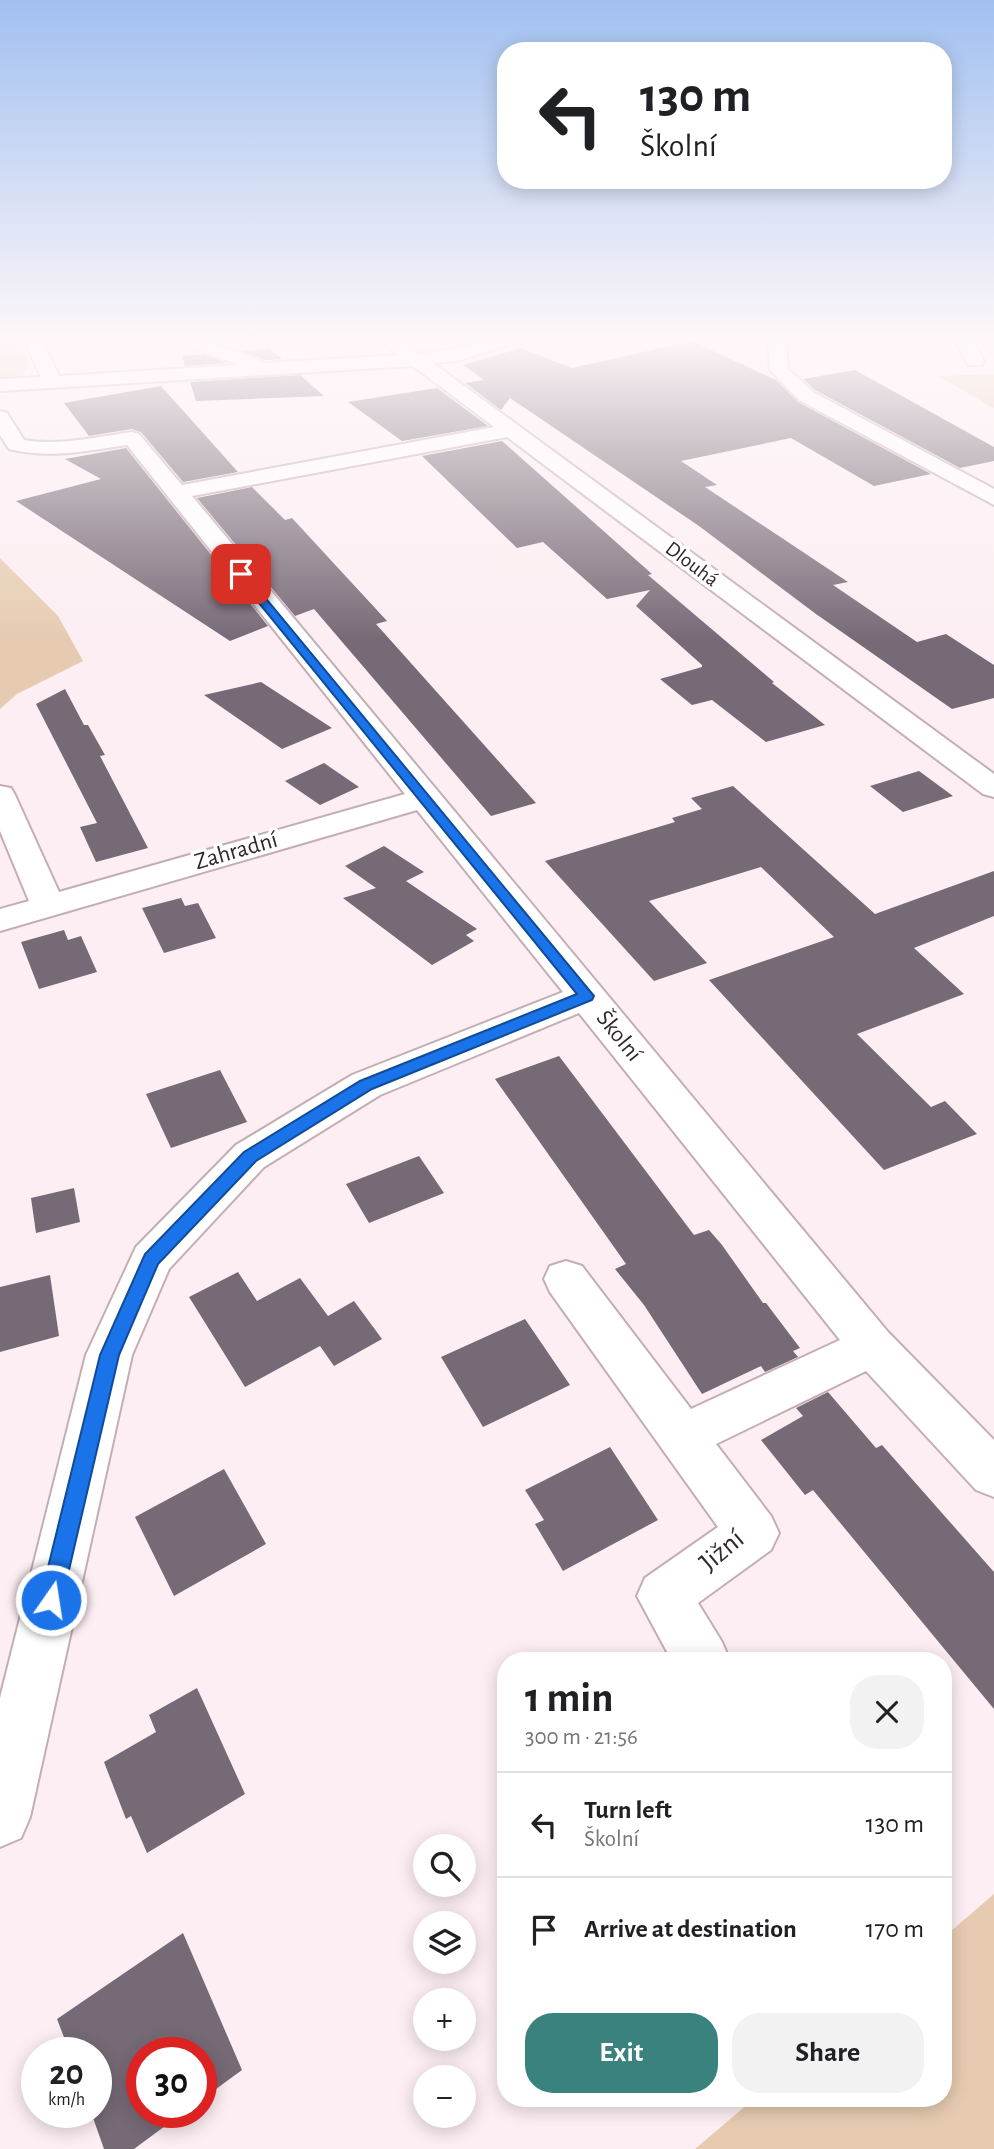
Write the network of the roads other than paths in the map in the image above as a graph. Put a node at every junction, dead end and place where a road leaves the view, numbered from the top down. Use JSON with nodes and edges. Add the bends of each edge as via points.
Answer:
{"nodes":[{"id":1,"x":13,"y":440,"type":"edge"},
{"id":2,"x":115,"y":440,"type":"edge"},
{"id":3,"x":134,"y":440,"type":"edge"},
{"id":4,"x":455,"y":440,"type":"edge"},
{"id":5,"x":524,"y":440,"type":"edge"},
{"id":6,"x":888,"y":440,"type":"edge"},
{"id":7,"x":174,"y":493,"type":"junction"},
{"id":8,"x":994,"y":498,"type":"edge"},
{"id":9,"x":994,"y":788,"type":"edge"},
{"id":10,"x":0,"y":795,"type":"edge"},
{"id":11,"x":424,"y":798,"type":"junction"},
{"id":12,"x":48,"y":905,"type":"junction"},
{"id":13,"x":0,"y":920,"type":"edge"},
{"id":14,"x":586,"y":996,"type":"junction"},
{"id":15,"x":566,"y":1279,"type":"dead end"},
{"id":16,"x":872,"y":1346,"type":"junction"},
{"id":17,"x":681,"y":1437,"type":"junction"},
{"id":18,"x":994,"y":1474,"type":"edge"},
{"id":19,"x":698,"y":1652,"type":"edge"},
{"id":20,"x":0,"y":1817,"type":"edge"}],
"edges":[{"from":1,"to":2,"type":"street","name":"Školní","via":[[31,449]]},
{"from":3,"to":7,"type":"street","name":"Školní"},
{"from":4,"to":7,"type":"street"},
{"from":5,"to":9,"type":"street","name":"Dlouhá"},
{"from":6,"to":8,"type":"street"},
{"from":7,"to":11,"type":"street","name":"Školní"},
{"from":10,"to":12,"type":"street"},
{"from":11,"to":12,"type":"street","name":"Zahradní"},
{"from":11,"to":14,"type":"street","name":"Školní"},
{"from":12,"to":13,"type":"street","name":"Zahradní"},
{"from":14,"to":16,"type":"street","name":"Školní"},
{"from":14,"to":20,"type":"street","via":[[366,1085],[250,1156],[151,1259],[110,1355]]},
{"from":15,"to":17,"type":"street","name":"Jižní"},
{"from":16,"to":17,"type":"street"},
{"from":16,"to":18,"type":"street","name":"Školní"},
{"from":17,"to":19,"type":"street","name":"Jižní","via":[[753,1533],[664,1596]]}]}
